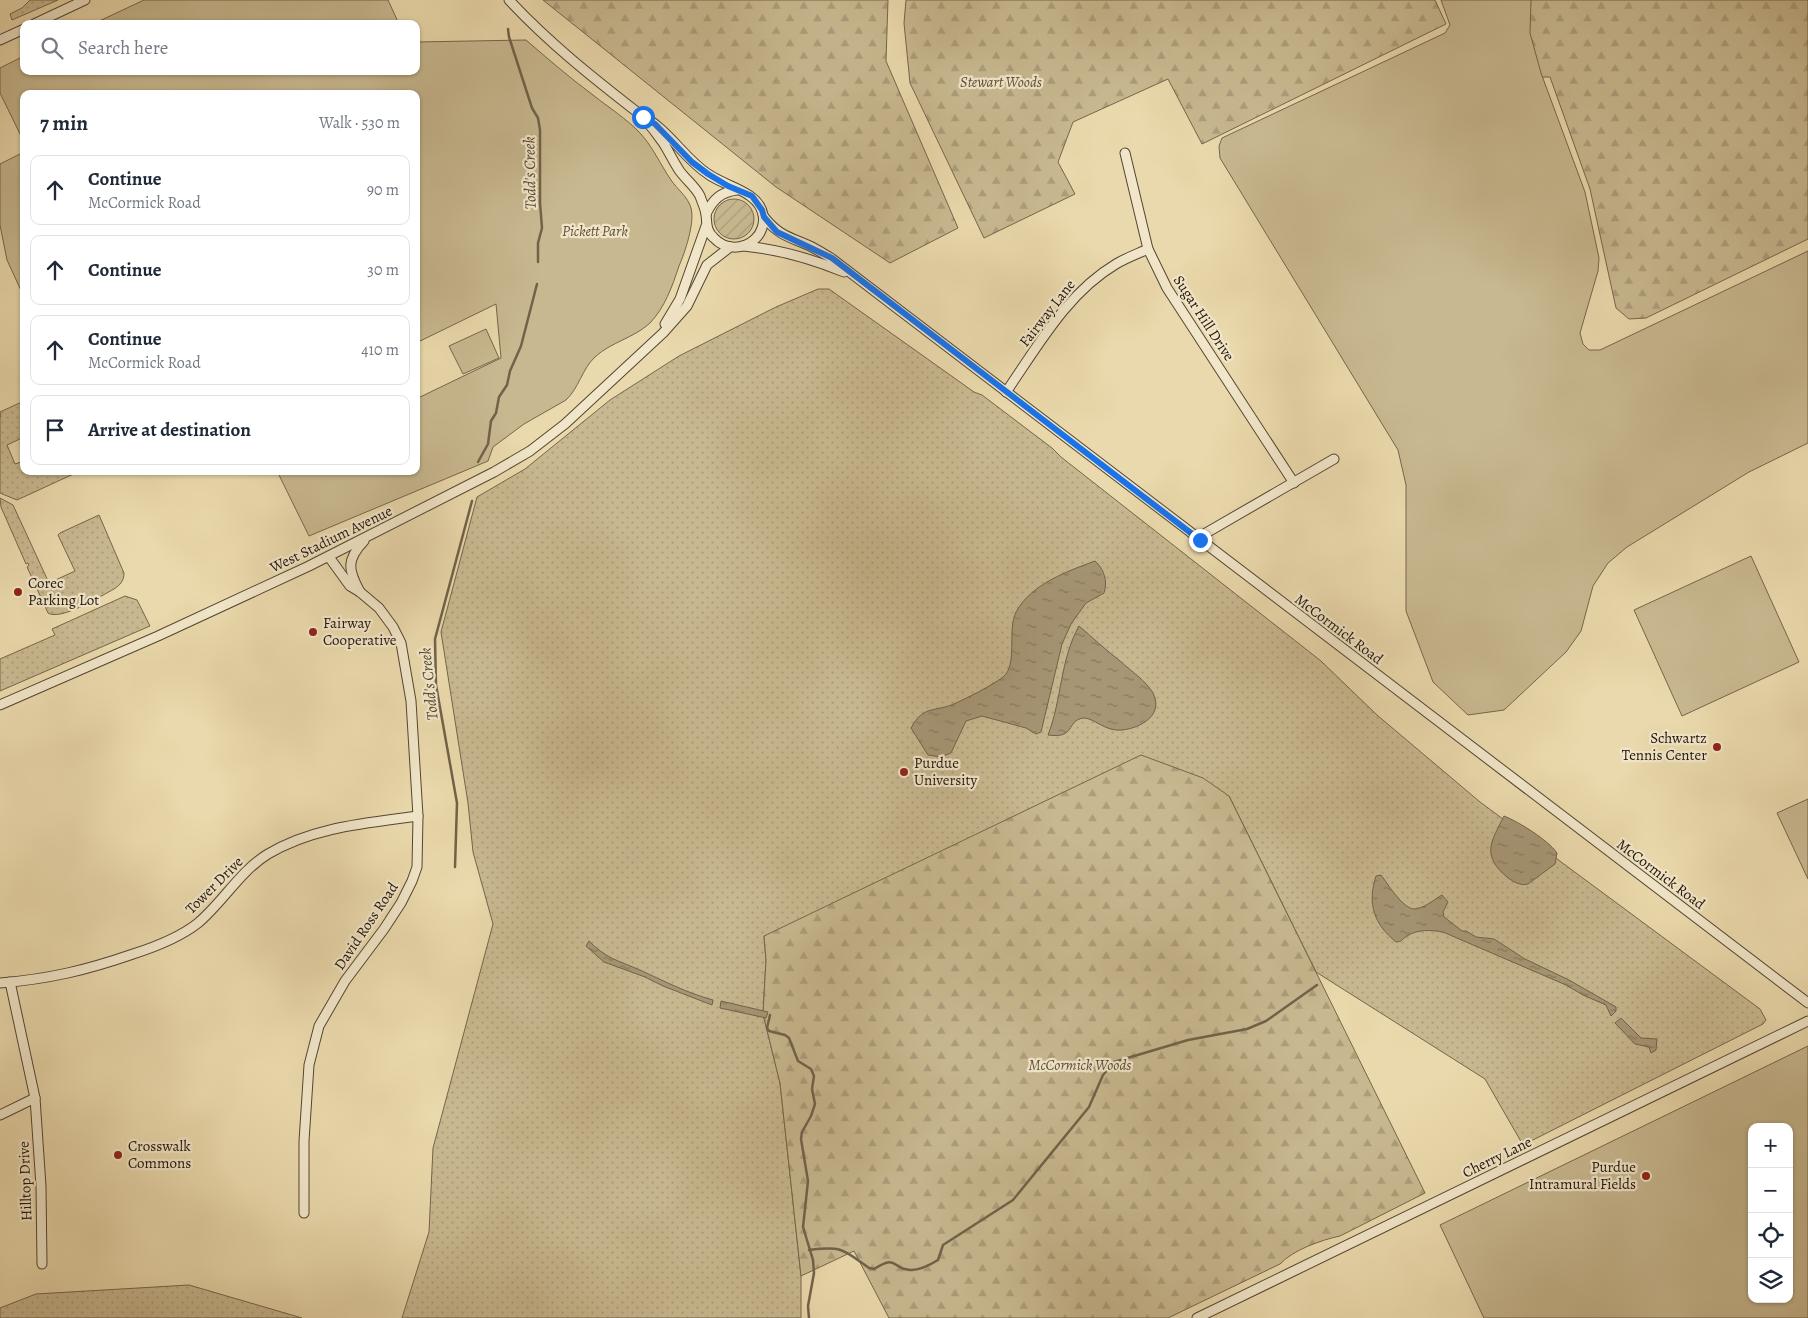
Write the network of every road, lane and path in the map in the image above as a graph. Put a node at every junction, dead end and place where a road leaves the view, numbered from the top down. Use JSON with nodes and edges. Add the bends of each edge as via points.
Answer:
{"nodes":[{"id":1,"x":85,"y":0,"type":"edge"},
{"id":2,"x":509,"y":0,"type":"edge"},
{"id":3,"x":42,"y":20,"type":"edge"},
{"id":4,"x":20,"y":30,"type":"edge"},
{"id":5,"x":0,"y":40,"type":"edge"},
{"id":6,"x":643,"y":117,"type":"junction"},
{"id":7,"x":1125,"y":153,"type":"dead end"},
{"id":8,"x":737,"y":190,"type":"junction"},
{"id":9,"x":706,"y":214,"type":"junction"},
{"id":10,"x":764,"y":217,"type":"junction"},
{"id":11,"x":706,"y":226,"type":"junction"},
{"id":12,"x":743,"y":246,"type":"junction"},
{"id":13,"x":730,"y":247,"type":"junction"},
{"id":14,"x":1148,"y":249,"type":"junction"},
{"id":15,"x":853,"y":276,"type":"junction"},
{"id":16,"x":644,"y":349,"type":"junction"},
{"id":17,"x":1006,"y":392,"type":"junction"},
{"id":18,"x":1334,"y":459,"type":"dead end"},
{"id":19,"x":1294,"y":483,"type":"junction"},
{"id":20,"x":368,"y":537,"type":"junction"},
{"id":21,"x":1200,"y":540,"type":"junction"},
{"id":22,"x":329,"y":557,"type":"junction"},
{"id":23,"x":360,"y":592,"type":"junction"},
{"id":24,"x":0,"y":705,"type":"edge"},
{"id":25,"x":418,"y":816,"type":"junction"},
{"id":26,"x":10,"y":982,"type":"junction"},
{"id":27,"x":0,"y":983,"type":"edge"},
{"id":28,"x":1808,"y":1003,"type":"edge"},
{"id":29,"x":1808,"y":1021,"type":"edge"},
{"id":30,"x":35,"y":1098,"type":"junction"},
{"id":31,"x":0,"y":1115,"type":"edge"},
{"id":32,"x":304,"y":1213,"type":"dead end"},
{"id":33,"x":42,"y":1264,"type":"dead end"},
{"id":34,"x":1197,"y":1318,"type":"edge"}],
"edges":[{"from":1,"to":3,"type":"street"},
{"from":2,"to":6,"type":"street","via":[[583,69]]},
{"from":4,"to":5,"type":"street"},
{"from":6,"to":8,"type":"street","via":[[655,124],[692,162]]},
{"from":6,"to":9,"type":"street","via":[[696,191]]},
{"from":7,"to":14,"type":"street","name":"Sugar Hill Drive"},
{"from":8,"to":9,"type":"street","via":[[721,193]]},
{"from":8,"to":10,"type":"street","via":[[752,196]]},
{"from":9,"to":11,"type":"street"},
{"from":10,"to":12,"type":"street","via":[[756,238]]},
{"from":10,"to":15,"type":"street","name":"McCormick Road","via":[[783,236],[832,258]]},
{"from":11,"to":13,"type":"street","via":[[715,240]]},
{"from":11,"to":16,"type":"street","name":"West Stadium Avenue","via":[[680,299]]},
{"from":12,"to":13,"type":"street"},
{"from":12,"to":15,"type":"street","name":"McCormick Road","via":[[795,255]]},
{"from":13,"to":16,"type":"street","name":"West Stadium Avenue","via":[[707,265],[687,306]]},
{"from":14,"to":17,"type":"street","name":"Fairway Lane","via":[[1117,263],[1072,300]]},
{"from":14,"to":19,"type":"street","name":"Sugar Hill Drive","via":[[1167,288]]},
{"from":15,"to":17,"type":"street","name":"McCormick Road"},
{"from":16,"to":20,"type":"street","name":"West Stadium Avenue","via":[[565,424],[530,452]]},
{"from":17,"to":21,"type":"street","name":"McCormick Road"},
{"from":18,"to":19,"type":"street"},
{"from":19,"to":21,"type":"street","via":[[1206,533]]},
{"from":20,"to":22,"type":"street","name":"West Stadium Avenue"},
{"from":20,"to":23,"type":"street","via":[[351,560],[352,576]]},
{"from":21,"to":28,"type":"street","name":"McCormick Road"},
{"from":22,"to":23,"type":"street","name":"David Ross Road","via":[[350,586]]},
{"from":22,"to":24,"type":"street","name":"West Stadium Avenue"},
{"from":23,"to":25,"type":"street","name":"David Ross Road","via":[[384,614],[402,648],[410,701]]},
{"from":25,"to":26,"type":"street","name":"Tower Drive","via":[[349,826],[300,838],[256,863],[198,923],[171,939],[90,968],[51,978]]},
{"from":25,"to":32,"type":"street","name":"David Ross Road","via":[[417,867],[412,881],[384,929],[330,1006],[312,1049],[304,1141]]},
{"from":26,"to":27,"type":"street","name":"Tower Drive"},
{"from":26,"to":30,"type":"street","name":"Hilltop Drive"},
{"from":29,"to":34,"type":"street","name":"Cherry Lane"},
{"from":30,"to":31,"type":"street"},
{"from":30,"to":33,"type":"street","name":"Hilltop Drive"}]}
